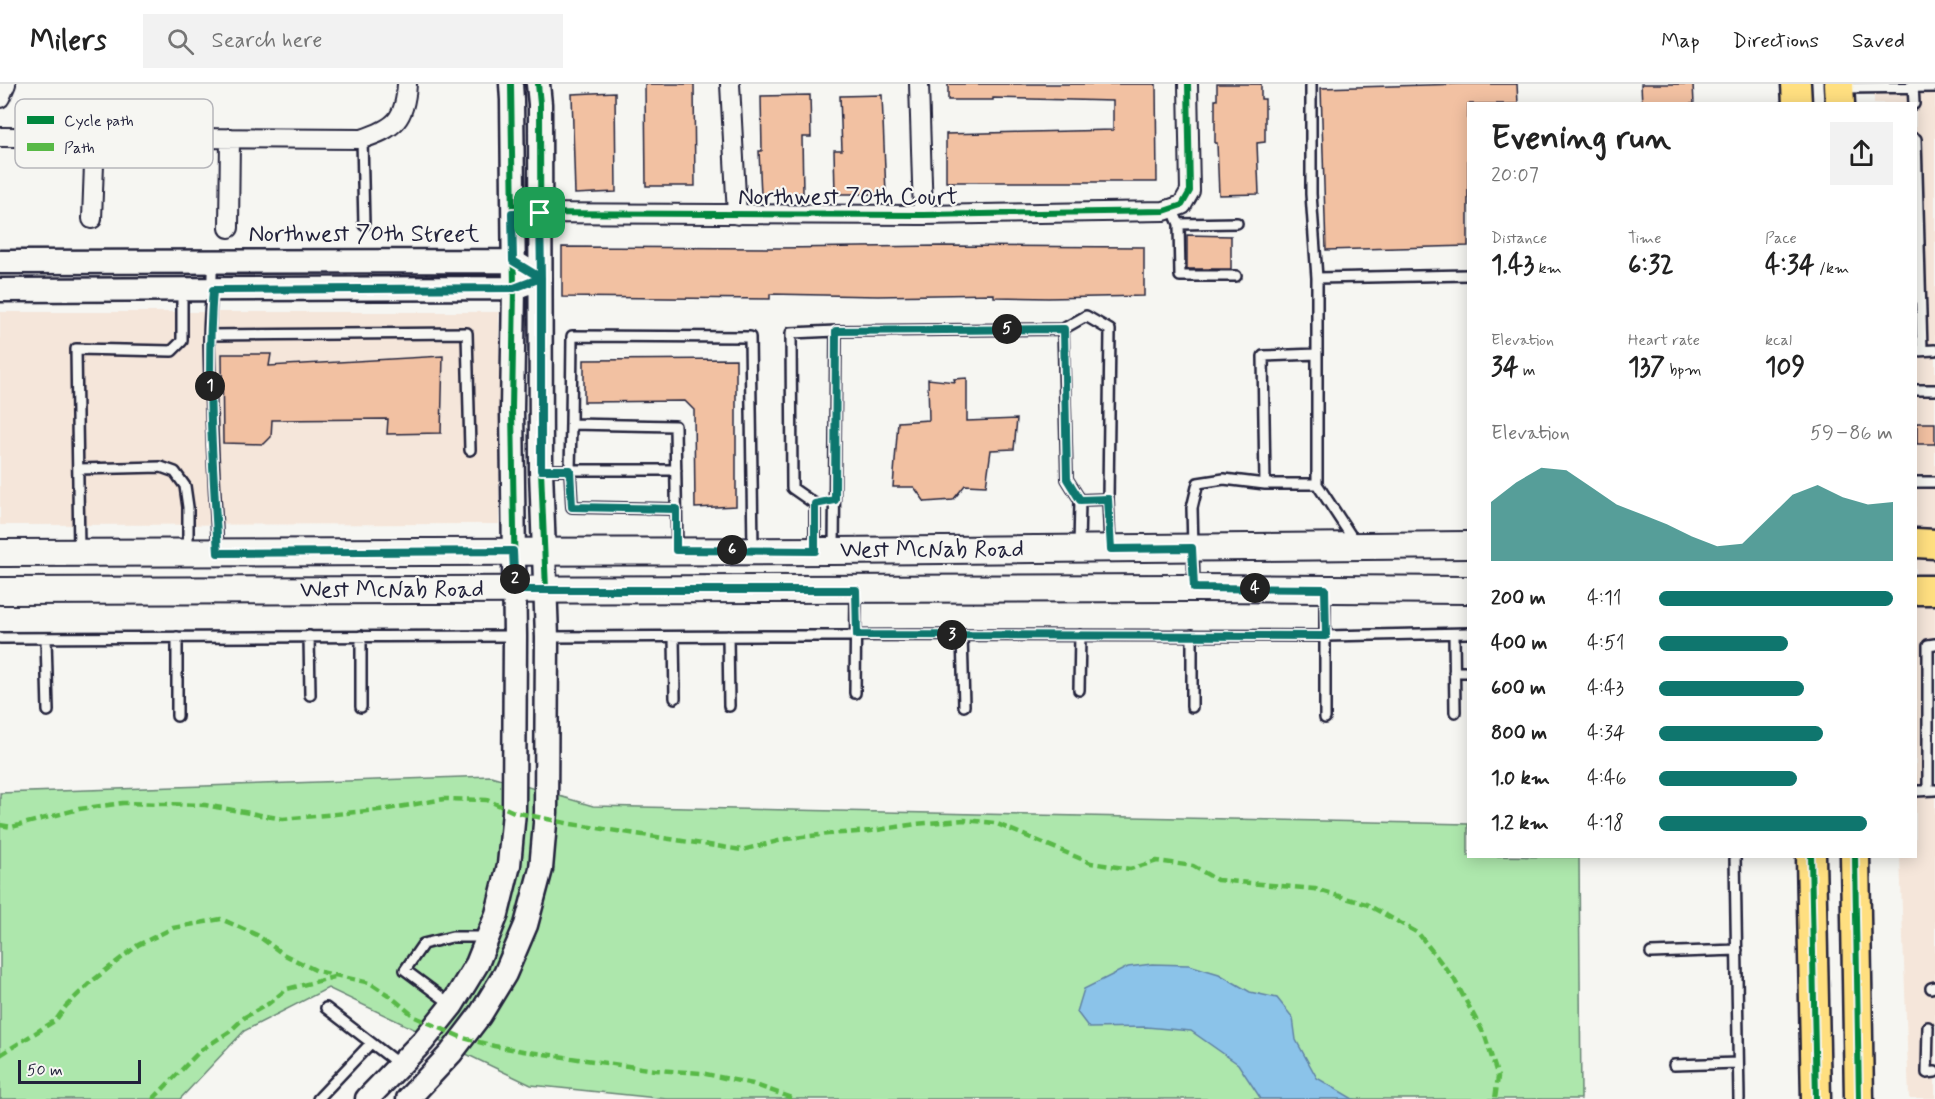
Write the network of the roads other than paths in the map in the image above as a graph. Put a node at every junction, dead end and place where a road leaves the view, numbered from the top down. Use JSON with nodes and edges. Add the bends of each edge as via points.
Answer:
{"nodes":[{"id":1,"x":6,"y":84,"type":"edge"},
{"id":2,"x":407,"y":84,"type":"edge"},
{"id":3,"x":511,"y":84,"type":"edge"},
{"id":4,"x":538,"y":84,"type":"edge"},
{"id":5,"x":730,"y":84,"type":"edge"},
{"id":6,"x":919,"y":84,"type":"edge"},
{"id":7,"x":1188,"y":84,"type":"edge"},
{"id":8,"x":1311,"y":84,"type":"edge"},
{"id":9,"x":1796,"y":84,"type":"edge"},
{"id":10,"x":1913,"y":85,"type":"edge"},
{"id":11,"x":1935,"y":87,"type":"edge"},
{"id":12,"x":1838,"y":90,"type":"edge"},
{"id":13,"x":0,"y":98,"type":"edge"},
{"id":14,"x":1797,"y":102,"type":"edge"},
{"id":15,"x":1914,"y":102,"type":"edge"},
{"id":16,"x":0,"y":137,"type":"edge"},
{"id":17,"x":15,"y":137,"type":"edge"},
{"id":18,"x":213,"y":138,"type":"edge"},
{"id":19,"x":230,"y":138,"type":"junction"},
{"id":20,"x":362,"y":139,"type":"junction"},
{"id":21,"x":94,"y":168,"type":"edge"},
{"id":22,"x":1917,"y":209,"type":"edge"},
{"id":23,"x":1178,"y":212,"type":"junction"},
{"id":24,"x":512,"y":213,"type":"junction"},
{"id":25,"x":540,"y":213,"type":"junction"},
{"id":26,"x":737,"y":215,"type":"junction"},
{"id":27,"x":923,"y":215,"type":"junction"},
{"id":28,"x":92,"y":219,"type":"dead end"},
{"id":29,"x":1237,"y":223,"type":"dead end"},
{"id":30,"x":364,"y":225,"type":"dead end"},
{"id":31,"x":229,"y":228,"type":"dead end"},
{"id":32,"x":212,"y":261,"type":"junction"},
{"id":33,"x":513,"y":261,"type":"junction"},
{"id":34,"x":0,"y":262,"type":"edge"},
{"id":35,"x":1467,"y":274,"type":"edge"},
{"id":36,"x":1236,"y":276,"type":"dead end"},
{"id":37,"x":541,"y":278,"type":"junction"},
{"id":38,"x":1317,"y":278,"type":"junction"},
{"id":39,"x":514,"y":288,"type":"junction"},
{"id":40,"x":0,"y":290,"type":"edge"},
{"id":41,"x":182,"y":290,"type":"junction"},
{"id":42,"x":213,"y":290,"type":"junction"},
{"id":43,"x":1064,"y":329,"type":"junction"},
{"id":44,"x":836,"y":331,"type":"junction"},
{"id":45,"x":209,"y":335,"type":"junction"},
{"id":46,"x":1919,"y":350,"type":"edge"},
{"id":47,"x":1935,"y":350,"type":"edge"},
{"id":48,"x":1317,"y":354,"type":"junction"},
{"id":49,"x":1917,"y":390,"type":"edge"},
{"id":50,"x":1935,"y":390,"type":"edge"},
{"id":51,"x":571,"y":424,"type":"junction"},
{"id":52,"x":470,"y":450,"type":"dead end"},
{"id":53,"x":78,"y":469,"type":"junction"},
{"id":54,"x":541,"y":470,"type":"junction"},
{"id":55,"x":570,"y":470,"type":"junction"},
{"id":56,"x":676,"y":470,"type":"junction"},
{"id":57,"x":1917,"y":482,"type":"edge"},
{"id":58,"x":1935,"y":482,"type":"edge"},
{"id":59,"x":1265,"y":484,"type":"junction"},
{"id":60,"x":1317,"y":484,"type":"junction"},
{"id":61,"x":1108,"y":499,"type":"junction"},
{"id":62,"x":835,"y":500,"type":"junction"},
{"id":63,"x":1080,"y":500,"type":"junction"},
{"id":64,"x":815,"y":504,"type":"junction"},
{"id":65,"x":676,"y":509,"type":"junction"},
{"id":66,"x":1917,"y":543,"type":"edge"},
{"id":67,"x":1935,"y":544,"type":"edge"},
{"id":68,"x":1467,"y":545,"type":"edge"},
{"id":69,"x":1359,"y":547,"type":"junction"},
{"id":70,"x":1192,"y":548,"type":"junction"},
{"id":71,"x":1079,"y":549,"type":"junction"},
{"id":72,"x":1111,"y":549,"type":"junction"},
{"id":73,"x":543,"y":550,"type":"junction"},
{"id":74,"x":676,"y":550,"type":"junction"},
{"id":75,"x":753,"y":550,"type":"junction"},
{"id":76,"x":957,"y":550,"type":"junction"},
{"id":77,"x":513,"y":551,"type":"junction"},
{"id":78,"x":825,"y":551,"type":"junction"},
{"id":79,"x":0,"y":552,"type":"edge"},
{"id":80,"x":188,"y":553,"type":"junction"},
{"id":81,"x":218,"y":553,"type":"junction"},
{"id":82,"x":79,"y":554,"type":"junction"},
{"id":83,"x":1194,"y":588,"type":"junction"},
{"id":84,"x":1325,"y":589,"type":"junction"},
{"id":85,"x":515,"y":590,"type":"junction"},
{"id":86,"x":546,"y":590,"type":"junction"},
{"id":87,"x":856,"y":590,"type":"junction"},
{"id":88,"x":1467,"y":590,"type":"edge"},
{"id":89,"x":1917,"y":590,"type":"edge"},
{"id":90,"x":1935,"y":590,"type":"edge"},
{"id":91,"x":0,"y":591,"type":"edge"},
{"id":92,"x":1467,"y":633,"type":"edge"},
{"id":93,"x":1454,"y":634,"type":"junction"},
{"id":94,"x":857,"y":635,"type":"junction"},
{"id":95,"x":962,"y":635,"type":"junction"},
{"id":96,"x":1080,"y":635,"type":"junction"},
{"id":97,"x":1192,"y":635,"type":"junction"},
{"id":98,"x":309,"y":636,"type":"junction"},
{"id":99,"x":360,"y":636,"type":"junction"},
{"id":100,"x":515,"y":636,"type":"junction"},
{"id":101,"x":728,"y":636,"type":"junction"},
{"id":102,"x":1326,"y":636,"type":"junction"},
{"id":103,"x":177,"y":637,"type":"junction"},
{"id":104,"x":548,"y":637,"type":"junction"},
{"id":105,"x":674,"y":637,"type":"junction"},
{"id":106,"x":0,"y":638,"type":"edge"},
{"id":107,"x":46,"y":638,"type":"junction"},
{"id":108,"x":1935,"y":644,"type":"edge"},
{"id":109,"x":1454,"y":672,"type":"junction"},
{"id":110,"x":1467,"y":672,"type":"edge"},
{"id":111,"x":1079,"y":690,"type":"dead end"},
{"id":112,"x":855,"y":693,"type":"dead end"},
{"id":113,"x":310,"y":695,"type":"dead end"},
{"id":114,"x":675,"y":698,"type":"dead end"},
{"id":115,"x":729,"y":706,"type":"dead end"},
{"id":116,"x":964,"y":706,"type":"dead end"},
{"id":117,"x":361,"y":707,"type":"dead end"},
{"id":118,"x":1192,"y":707,"type":"dead end"},
{"id":119,"x":48,"y":711,"type":"dead end"},
{"id":120,"x":1455,"y":712,"type":"dead end"},
{"id":121,"x":177,"y":716,"type":"dead end"},
{"id":122,"x":1324,"y":718,"type":"dead end"},
{"id":123,"x":1931,"y":753,"type":"edge"},
{"id":124,"x":1931,"y":790,"type":"edge"},
{"id":125,"x":1735,"y":858,"type":"edge"},
{"id":126,"x":1811,"y":858,"type":"edge"},
{"id":127,"x":1855,"y":858,"type":"edge"},
{"id":128,"x":488,"y":937,"type":"junction"},
{"id":129,"x":1737,"y":950,"type":"junction"},
{"id":130,"x":1651,"y":953,"type":"dead end"},
{"id":131,"x":452,"y":1005,"type":"junction"},
{"id":132,"x":326,"y":1008,"type":"dead end"},
{"id":133,"x":1928,"y":1027,"type":"dead end"},
{"id":134,"x":1858,"y":1042,"type":"junction"},
{"id":135,"x":371,"y":1043,"type":"junction"},
{"id":136,"x":1738,"y":1063,"type":"junction"},
{"id":137,"x":400,"y":1065,"type":"junction"},
{"id":138,"x":1674,"y":1065,"type":"dead end"},
{"id":139,"x":1935,"y":1072,"type":"edge"},
{"id":140,"x":1816,"y":1086,"type":"edge"},
{"id":141,"x":318,"y":1099,"type":"edge"},
{"id":142,"x":367,"y":1099,"type":"edge"},
{"id":143,"x":408,"y":1099,"type":"edge"},
{"id":144,"x":1739,"y":1099,"type":"edge"},
{"id":145,"x":1859,"y":1099,"type":"edge"}],
"edges":[{"from":1,"to":13,"type":"street"},
{"from":2,"to":20,"type":"street","via":[[406,101],[397,121],[385,132]]},
{"from":3,"to":24,"type":"street"},
{"from":4,"to":25,"type":"street"},
{"from":5,"to":26,"type":"street"},
{"from":6,"to":27,"type":"street"},
{"from":7,"to":23,"type":"street","via":[[1190,190]]},
{"from":8,"to":38,"type":"lane","via":[[1311,194]]},
{"from":9,"to":14,"type":"main road"},
{"from":10,"to":11,"type":"lane"},
{"from":10,"to":12,"type":"lane"},
{"from":10,"to":15,"type":"lane"},
{"from":16,"to":17,"type":"street"},
{"from":18,"to":19,"type":"street"},
{"from":19,"to":20,"type":"street"},
{"from":19,"to":31,"type":"street"},
{"from":20,"to":30,"type":"lane"},
{"from":21,"to":28,"type":"street"},
{"from":22,"to":46,"type":"lane"},
{"from":23,"to":27,"type":"street","name":"Northwest 70th Court"},
{"from":23,"to":29,"type":"lane"},
{"from":23,"to":36,"type":"lane","via":[[1180,276]]},
{"from":24,"to":25,"type":"street","name":"Northwest 70th Court"},
{"from":24,"to":33,"type":"street"},
{"from":25,"to":26,"type":"street","name":"Northwest 70th Court"},
{"from":25,"to":37,"type":"street"},
{"from":26,"to":27,"type":"street","name":"Northwest 70th Court"},
{"from":32,"to":33,"type":"street","name":"Northwest 70th Street"},
{"from":32,"to":34,"type":"street","name":"Northwest 70th Street"},
{"from":32,"to":42,"type":"lane"},
{"from":33,"to":37,"type":"street","name":"Northwest 70th Street"},
{"from":33,"to":39,"type":"street"},
{"from":35,"to":38,"type":"lane"},
{"from":37,"to":39,"type":"street"},
{"from":37,"to":54,"type":"street"},
{"from":38,"to":48,"type":"lane"},
{"from":39,"to":42,"type":"street"},
{"from":39,"to":77,"type":"street"},
{"from":40,"to":41,"type":"street"},
{"from":41,"to":42,"type":"street"},
{"from":41,"to":53,"type":"lane","via":[[182,342],[172,351],[76,349]]},
{"from":42,"to":45,"type":"lane"},
{"from":43,"to":44,"type":"lane"},
{"from":43,"to":61,"type":"lane","via":[[1086,316],[1110,330]]},
{"from":43,"to":63,"type":"lane","via":[[1067,479]]},
{"from":44,"to":62,"type":"lane"},
{"from":44,"to":64,"type":"lane","via":[[791,333],[792,488]]},
{"from":45,"to":52,"type":"lane","via":[[466,333]]},
{"from":45,"to":81,"type":"lane"},
{"from":46,"to":47,"type":"lane"},
{"from":48,"to":59,"type":"lane","via":[[1263,356]]},
{"from":48,"to":60,"type":"lane"},
{"from":49,"to":50,"type":"lane"},
{"from":51,"to":55,"type":"lane"},
{"from":51,"to":56,"type":"lane","via":[[675,426]]},
{"from":51,"to":75,"type":"lane","via":[[572,336],[750,337]]},
{"from":53,"to":80,"type":"lane","via":[[161,467],[175,471],[185,486]]},
{"from":53,"to":82,"type":"lane"},
{"from":54,"to":55,"type":"lane"},
{"from":54,"to":73,"type":"street"},
{"from":55,"to":56,"type":"lane"},
{"from":55,"to":65,"type":"lane","via":[[572,507]]},
{"from":56,"to":65,"type":"lane"},
{"from":57,"to":58,"type":"lane"},
{"from":59,"to":60,"type":"lane"},
{"from":59,"to":70,"type":"lane","via":[[1224,479],[1198,483],[1192,508]]},
{"from":60,"to":69,"type":"lane"},
{"from":61,"to":63,"type":"lane"},
{"from":61,"to":72,"type":"lane"},
{"from":62,"to":64,"type":"lane"},
{"from":62,"to":78,"type":"lane"},
{"from":63,"to":71,"type":"lane"},
{"from":64,"to":78,"type":"lane"},
{"from":65,"to":74,"type":"lane"},
{"from":66,"to":67,"type":"main road"},
{"from":68,"to":69,"type":"main road","name":"West McNab Road"},
{"from":69,"to":70,"type":"main road","name":"West McNab Road"},
{"from":70,"to":72,"type":"main road","name":"West McNab Road"},
{"from":70,"to":83,"type":"lane"},
{"from":71,"to":72,"type":"main road","name":"West McNab Road"},
{"from":71,"to":76,"type":"main road","name":"West McNab Road"},
{"from":73,"to":74,"type":"main road","name":"West McNab Road"},
{"from":73,"to":77,"type":"main road","name":"West McNab Road"},
{"from":73,"to":86,"type":"street"},
{"from":74,"to":75,"type":"main road","name":"West McNab Road"},
{"from":75,"to":78,"type":"main road","name":"West McNab Road"},
{"from":76,"to":78,"type":"main road","name":"West McNab Road"},
{"from":76,"to":87,"type":"main road","via":[[932,567],[864,566],[858,572]]},
{"from":77,"to":81,"type":"main road","name":"West McNab Road"},
{"from":77,"to":85,"type":"street"},
{"from":79,"to":82,"type":"main road","name":"West McNab Road"},
{"from":80,"to":81,"type":"main road","name":"West McNab Road"},
{"from":80,"to":82,"type":"main road","name":"West McNab Road"},
{"from":83,"to":84,"type":"main road","name":"West McNab Road"},
{"from":83,"to":87,"type":"main road","name":"West McNab Road"},
{"from":84,"to":88,"type":"main road","name":"West McNab Road"},
{"from":84,"to":102,"type":"lane"},
{"from":85,"to":86,"type":"main road","name":"West McNab Road"},
{"from":85,"to":91,"type":"main road","name":"West McNab Road"},
{"from":85,"to":100,"type":"street"},
{"from":86,"to":87,"type":"main road","name":"West McNab Road"},
{"from":86,"to":104,"type":"street"},
{"from":87,"to":94,"type":"lane"},
{"from":89,"to":90,"type":"main road"},
{"from":92,"to":93,"type":"lane"},
{"from":93,"to":102,"type":"lane"},
{"from":93,"to":109,"type":"lane"},
{"from":94,"to":95,"type":"lane"},
{"from":94,"to":101,"type":"lane"},
{"from":94,"to":112,"type":"lane"},
{"from":95,"to":96,"type":"lane"},
{"from":95,"to":116,"type":"lane"},
{"from":96,"to":97,"type":"lane"},
{"from":96,"to":111,"type":"lane"},
{"from":97,"to":102,"type":"lane"},
{"from":97,"to":118,"type":"lane"},
{"from":98,"to":99,"type":"lane"},
{"from":98,"to":103,"type":"lane"},
{"from":98,"to":113,"type":"lane"},
{"from":99,"to":100,"type":"lane"},
{"from":99,"to":117,"type":"lane"},
{"from":100,"to":128,"type":"street","via":[[513,823],[509,865]]},
{"from":101,"to":105,"type":"lane"},
{"from":101,"to":115,"type":"lane"},
{"from":102,"to":122,"type":"lane"},
{"from":103,"to":107,"type":"lane"},
{"from":103,"to":121,"type":"lane"},
{"from":104,"to":105,"type":"lane"},
{"from":104,"to":143,"type":"street","via":[[546,812],[541,869],[526,925],[505,974],[480,1015]]},
{"from":105,"to":114,"type":"lane"},
{"from":106,"to":107,"type":"lane"},
{"from":107,"to":119,"type":"lane"},
{"from":108,"to":123,"type":"lane","via":[[1928,645]]},
{"from":109,"to":110,"type":"lane"},
{"from":109,"to":120,"type":"lane"},
{"from":123,"to":124,"type":"lane"},
{"from":125,"to":129,"type":"lane"},
{"from":126,"to":140,"type":"main road"},
{"from":127,"to":134,"type":"main road"},
{"from":128,"to":131,"type":"street"},
{"from":128,"to":131,"type":"lane","via":[[423,944],[405,970]]},
{"from":129,"to":130,"type":"lane"},
{"from":129,"to":136,"type":"lane"},
{"from":131,"to":137,"type":"street"},
{"from":132,"to":135,"type":"lane"},
{"from":133,"to":139,"type":"lane","via":[[1927,1073]]},
{"from":134,"to":140,"type":"main road","via":[[1839,1050]]},
{"from":134,"to":145,"type":"main road"},
{"from":135,"to":137,"type":"lane"},
{"from":135,"to":141,"type":"lane"},
{"from":136,"to":138,"type":"lane"},
{"from":136,"to":144,"type":"lane"},
{"from":137,"to":142,"type":"street"}]}
